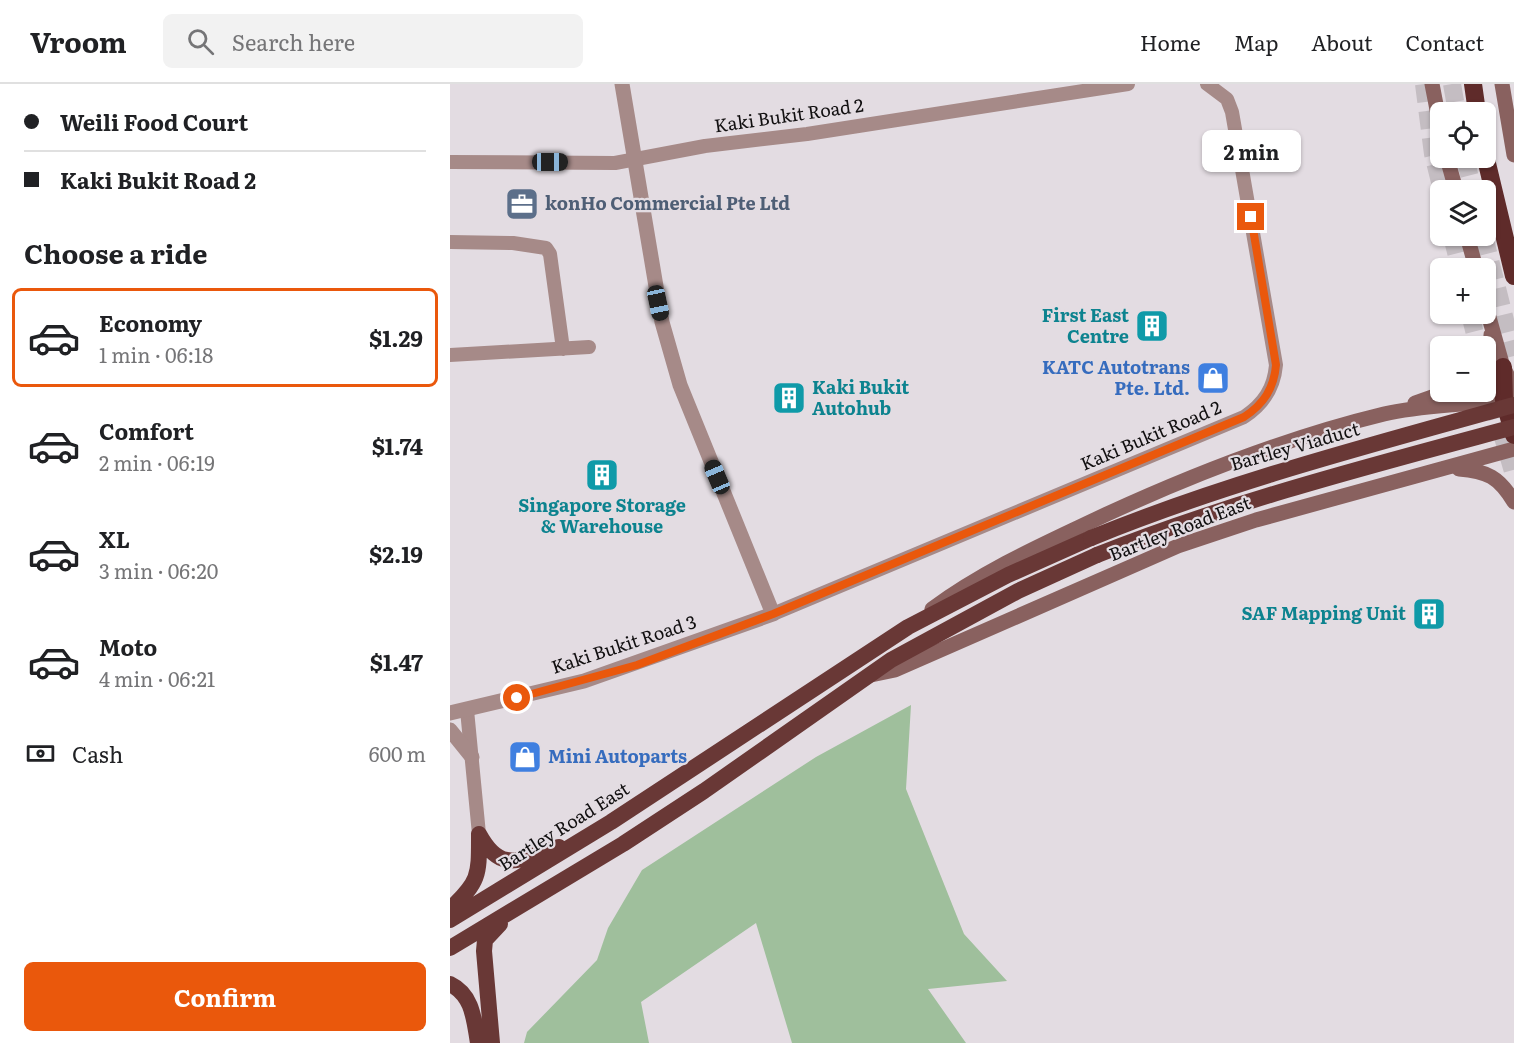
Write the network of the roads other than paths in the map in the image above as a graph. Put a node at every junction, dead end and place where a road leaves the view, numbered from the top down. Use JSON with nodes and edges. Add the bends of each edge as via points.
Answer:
{"nodes":[{"id":1,"x":622,"y":84,"type":"edge"},
{"id":2,"x":1128,"y":84,"type":"edge"},
{"id":3,"x":1207,"y":84,"type":"edge"},
{"id":4,"x":1432,"y":84,"type":"edge"},
{"id":5,"x":1473,"y":84,"type":"edge"},
{"id":6,"x":1502,"y":84,"type":"edge"},
{"id":7,"x":1436,"y":102,"type":"edge"},
{"id":8,"x":1476,"y":102,"type":"edge"},
{"id":9,"x":1514,"y":155,"type":"edge"},
{"id":10,"x":633,"y":159,"type":"junction"},
{"id":11,"x":450,"y":162,"type":"edge"},
{"id":12,"x":1488,"y":168,"type":"edge"},
{"id":13,"x":450,"y":242,"type":"edge"},
{"id":14,"x":1514,"y":276,"type":"edge"},
{"id":15,"x":1491,"y":324,"type":"edge"},
{"id":16,"x":1492,"y":328,"type":"junction"},
{"id":17,"x":1491,"y":336,"type":"edge"},
{"id":18,"x":589,"y":347,"type":"dead end"},
{"id":19,"x":563,"y":349,"type":"junction"},
{"id":20,"x":450,"y":355,"type":"edge"},
{"id":21,"x":1503,"y":367,"type":"joint"},
{"id":22,"x":1430,"y":398,"type":"edge"},
{"id":23,"x":1511,"y":398,"type":"edge"},
{"id":24,"x":1386,"y":413,"type":"junction"},
{"id":25,"x":1514,"y":427,"type":"edge"},
{"id":26,"x":1514,"y":435,"type":"edge"},
{"id":27,"x":1514,"y":449,"type":"edge"},
{"id":28,"x":1448,"y":468,"type":"junction"},
{"id":29,"x":1514,"y":502,"type":"edge"},
{"id":30,"x":1091,"y":538,"type":"joint"},
{"id":31,"x":773,"y":614,"type":"junction"},
{"id":32,"x":908,"y":627,"type":"junction"},
{"id":33,"x":871,"y":675,"type":"junction"},
{"id":34,"x":467,"y":710,"type":"junction"},
{"id":35,"x":450,"y":713,"type":"edge"},
{"id":36,"x":450,"y":730,"type":"edge"},
{"id":37,"x":472,"y":757,"type":"junction"},
{"id":38,"x":594,"y":833,"type":"junction"},
{"id":39,"x":479,"y":834,"type":"junction"},
{"id":40,"x":450,"y":909,"type":"edge"},
{"id":41,"x":511,"y":912,"type":"junction"},
{"id":42,"x":450,"y":920,"type":"edge"},
{"id":43,"x":450,"y":948,"type":"edge"},
{"id":44,"x":450,"y":984,"type":"edge"},
{"id":45,"x":478,"y":1043,"type":"edge"},
{"id":46,"x":492,"y":1043,"type":"edge"}],
"edges":[{"from":1,"to":10,"type":"street"},
{"from":2,"to":10,"type":"street","name":"Kaki Bukit Road 2"},
{"from":3,"to":31,"type":"street","name":"Kaki Bukit Road 2","via":[[1227,99],[1232,112],[1276,365],[1266,398],[1244,417]]},
{"from":4,"to":7,"type":"main road"},
{"from":5,"to":8,"type":"highway"},
{"from":6,"to":9,"type":"main road"},
{"from":10,"to":11,"type":"street","name":"Kaki Bukit Road 2","via":[[615,163]]},
{"from":10,"to":31,"type":"street","via":[[658,303],[680,385]]},
{"from":12,"to":14,"type":"highway"},
{"from":13,"to":19,"type":"street","via":[[546,248]]},
{"from":15,"to":16,"type":"main road"},
{"from":16,"to":17,"type":"main road"},
{"from":16,"to":21,"type":"main road"},
{"from":18,"to":19,"type":"street"},
{"from":19,"to":20,"type":"street"},
{"from":21,"to":23,"type":"highway"},
{"from":22,"to":24,"type":"main road"},
{"from":23,"to":24,"type":"main road","name":"Bartley Road East"},
{"from":23,"to":26,"type":"highway"},
{"from":23,"to":30,"type":"highway","name":"Bartley Viaduct","bridge":true,"via":[[1176,504]]},
{"from":24,"to":32,"type":"main road","name":"Bartley Road East","via":[[1150,494],[1003,563],[960,588]]},
{"from":25,"to":33,"type":"highway","name":"Bartley Road East","bridge":true,"via":[[1174,524],[1097,555],[948,627]]},
{"from":27,"to":28,"type":"main road","name":"Bartley Road East"},
{"from":28,"to":29,"type":"main road","via":[[1491,475]]},
{"from":28,"to":33,"type":"main road","name":"Bartley Road East","via":[[1256,520],[1178,546],[895,670]]},
{"from":30,"to":32,"type":"highway","name":"Bartley Road East","via":[[1008,575]]},
{"from":31,"to":34,"type":"street","name":"Kaki Bukit Road 3","via":[[595,678]]},
{"from":32,"to":38,"type":"highway","name":"Bartley Road East"},
{"from":33,"to":41,"type":"highway","name":"Bartley Road East","via":[[704,791]]},
{"from":34,"to":35,"type":"street","name":"Kaki Bukit Road 3"},
{"from":34,"to":37,"type":"street"},
{"from":36,"to":37,"type":"street"},
{"from":37,"to":39,"type":"street"},
{"from":38,"to":39,"type":"highway","via":[[505,861],[491,853]]},
{"from":38,"to":42,"type":"highway","name":"Bartley Road East"},
{"from":39,"to":40,"type":"highway","via":[[476,879]]},
{"from":41,"to":43,"type":"highway","name":"Bartley Road East"},
{"from":41,"to":46,"type":"highway","via":[[485,940]]},
{"from":44,"to":45,"type":"highway","via":[[474,1011]]}]}
